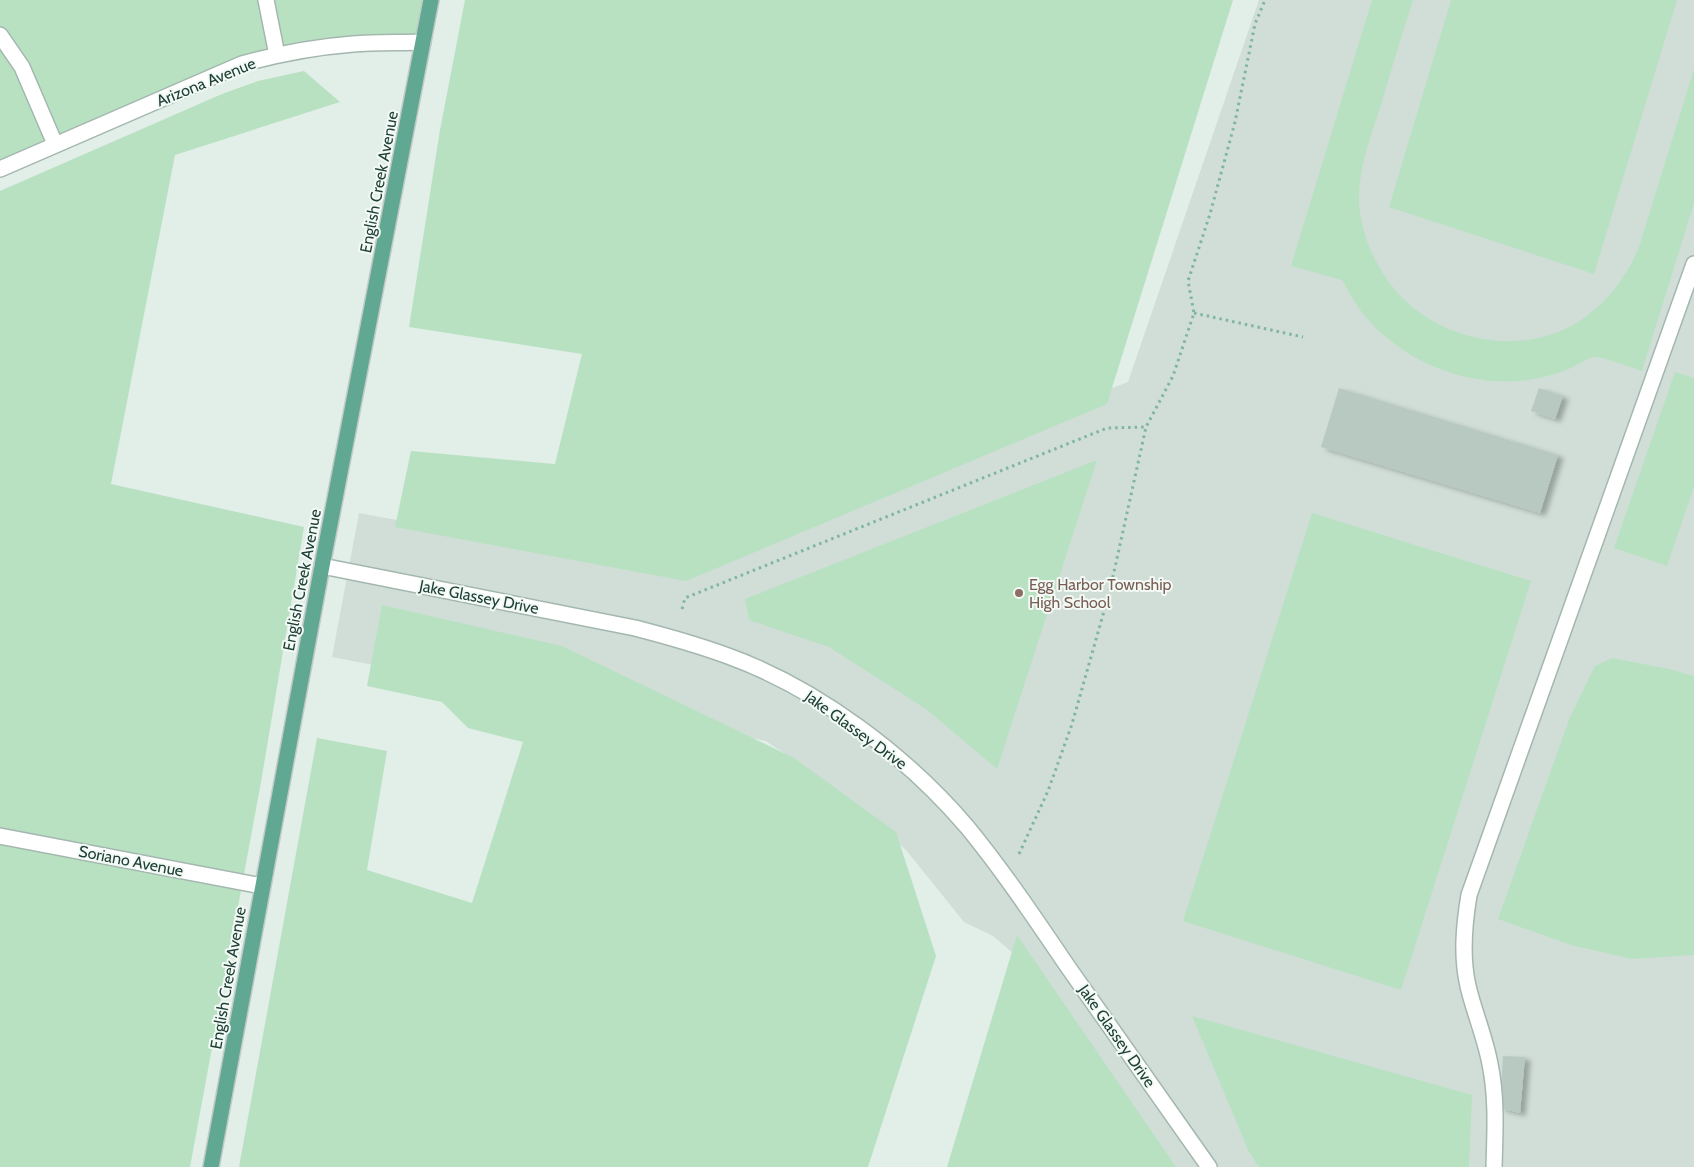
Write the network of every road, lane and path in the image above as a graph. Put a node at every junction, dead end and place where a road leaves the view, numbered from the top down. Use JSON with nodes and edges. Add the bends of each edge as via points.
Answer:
{"nodes":[{"id":1,"x":266,"y":0,"type":"edge"},
{"id":2,"x":431,"y":0,"type":"edge"},
{"id":3,"x":1265,"y":0,"type":"edge"},
{"id":4,"x":0,"y":35,"type":"edge"},
{"id":5,"x":423,"y":42,"type":"junction"},
{"id":6,"x":277,"y":55,"type":"junction"},
{"id":7,"x":55,"y":144,"type":"junction"},
{"id":8,"x":0,"y":169,"type":"edge"},
{"id":9,"x":1694,"y":264,"type":"edge"},
{"id":10,"x":1194,"y":313,"type":"junction"},
{"id":11,"x":1303,"y":337,"type":"dead end"},
{"id":12,"x":1146,"y":427,"type":"junction"},
{"id":13,"x":322,"y":566,"type":"junction"},
{"id":14,"x":682,"y":609,"type":"dead end"},
{"id":15,"x":0,"y":836,"type":"edge"},
{"id":16,"x":1019,"y":854,"type":"dead end"},
{"id":17,"x":262,"y":886,"type":"junction"},
{"id":18,"x":211,"y":1167,"type":"edge"},
{"id":19,"x":1209,"y":1167,"type":"edge"},
{"id":20,"x":1494,"y":1167,"type":"edge"}],
"edges":[{"from":1,"to":6,"type":"street"},
{"from":2,"to":5,"type":"main road","name":"English Creek Avenue"},
{"from":3,"to":10,"type":"path","via":[[1255,24],[1236,122],[1188,281]]},
{"from":4,"to":7,"type":"street","via":[[22,67]]},
{"from":5,"to":6,"type":"street","name":"Arizona Avenue","via":[[354,44]]},
{"from":5,"to":13,"type":"main road","name":"English Creek Avenue"},
{"from":6,"to":7,"type":"street","name":"Arizona Avenue","via":[[242,64]]},
{"from":7,"to":8,"type":"street","name":"Arizona Avenue"},
{"from":9,"to":20,"type":"street","via":[[1469,895],[1464,964],[1490,1063],[1496,1109]]},
{"from":10,"to":11,"type":"path"},
{"from":10,"to":12,"type":"path","via":[[1173,376]]},
{"from":12,"to":14,"type":"path","via":[[1107,428],[685,598]]},
{"from":12,"to":16,"type":"path","via":[[1110,590],[1072,724],[1048,791]]},
{"from":13,"to":17,"type":"main road","name":"English Creek Avenue"},
{"from":13,"to":19,"type":"street","name":"Jake Glassey Drive","via":[[674,638],[730,656],[815,698],[903,762],[968,829],[1014,889]]},
{"from":15,"to":17,"type":"street","name":"Soriano Avenue"},
{"from":17,"to":18,"type":"main road","name":"English Creek Avenue"}]}
